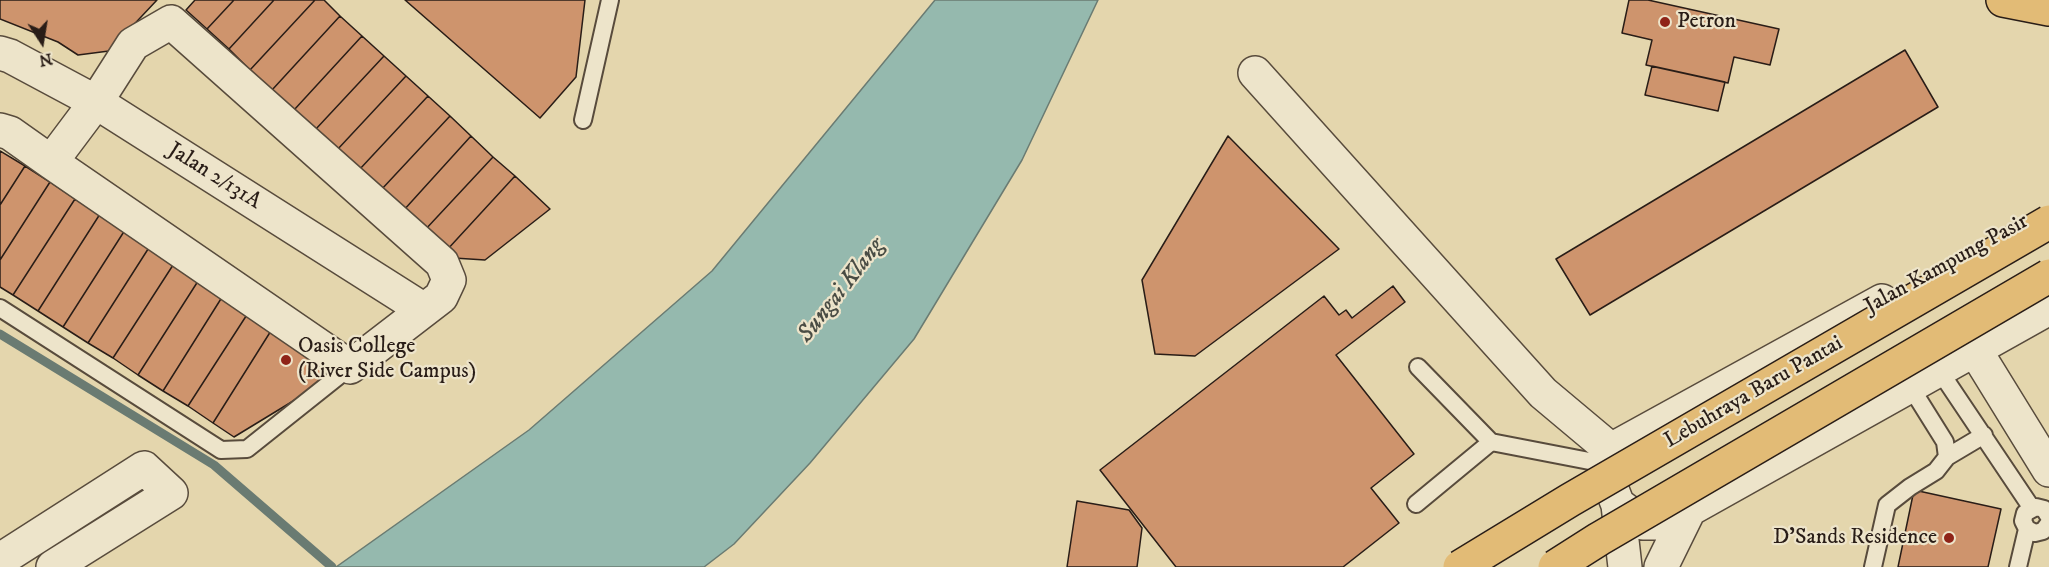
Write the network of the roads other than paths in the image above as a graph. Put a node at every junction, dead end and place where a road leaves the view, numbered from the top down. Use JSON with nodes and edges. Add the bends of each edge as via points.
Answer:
{"nodes":[{"id":1,"x":610,"y":0,"type":"edge"},
{"id":2,"x":2004,"y":0,"type":"edge"},
{"id":3,"x":2049,"y":9,"type":"edge"},
{"id":4,"x":0,"y":53,"type":"edge"},
{"id":5,"x":1255,"y":73,"type":"dead end"},
{"id":6,"x":96,"y":102,"type":"junction"},
{"id":7,"x":583,"y":120,"type":"dead end"},
{"id":8,"x":0,"y":130,"type":"edge"},
{"id":9,"x":51,"y":162,"type":"junction"},
{"id":10,"x":2049,"y":209,"type":"edge"},
{"id":11,"x":2049,"y":222,"type":"edge"},
{"id":12,"x":2049,"y":276,"type":"edge"},
{"id":13,"x":0,"y":308,"type":"edge"},
{"id":14,"x":2049,"y":308,"type":"edge"},
{"id":15,"x":424,"y":310,"type":"junction"},
{"id":16,"x":1975,"y":350,"type":"junction"},
{"id":17,"x":350,"y":367,"type":"junction"},
{"id":18,"x":1418,"y":368,"type":"dead end"},
{"id":19,"x":1939,"y":370,"type":"junction"},
{"id":20,"x":1910,"y":386,"type":"junction"},
{"id":21,"x":1984,"y":435,"type":"junction"},
{"id":22,"x":1491,"y":442,"type":"junction"},
{"id":23,"x":1947,"y":457,"type":"junction"},
{"id":24,"x":1611,"y":458,"type":"junction"},
{"id":25,"x":2049,"y":470,"type":"edge"},
{"id":26,"x":1416,"y":504,"type":"dead end"},
{"id":27,"x":1618,"y":505,"type":"junction"},
{"id":28,"x":2031,"y":507,"type":"junction"},
{"id":29,"x":1688,"y":512,"type":"junction"},
{"id":30,"x":2048,"y":525,"type":"edge"},
{"id":31,"x":2027,"y":529,"type":"junction"},
{"id":32,"x":0,"y":560,"type":"edge"},
{"id":33,"x":53,"y":567,"type":"edge"},
{"id":34,"x":1460,"y":567,"type":"edge"},
{"id":35,"x":1556,"y":567,"type":"edge"},
{"id":36,"x":1625,"y":567,"type":"edge"},
{"id":37,"x":1661,"y":567,"type":"edge"},
{"id":38,"x":1873,"y":567,"type":"edge"},
{"id":39,"x":2018,"y":567,"type":"edge"}],
"edges":[{"from":1,"to":7,"type":"lane"},
{"from":2,"to":3,"type":"main road"},
{"from":4,"to":6,"type":"street","name":"Jalan 2/131A"},
{"from":5,"to":24,"type":"street","via":[[1543,393]]},
{"from":6,"to":9,"type":"street"},
{"from":6,"to":15,"type":"street","name":"Jalan 2/131A"},
{"from":6,"to":15,"type":"street","via":[[133,44],[171,22],[442,263],[449,280],[441,297]]},
{"from":8,"to":9,"type":"street"},
{"from":9,"to":17,"type":"street"},
{"from":10,"to":24,"type":"street","name":"Jalan Kampung Pasir"},
{"from":11,"to":34,"type":"main road","name":"Lebuhraya Baru Pantai","bridge":true},
{"from":12,"to":35,"type":"main road","bridge":true},
{"from":13,"to":17,"type":"lane","via":[[221,450],[247,449]]},
{"from":14,"to":16,"type":"street"},
{"from":15,"to":17,"type":"street"},
{"from":16,"to":19,"type":"street"},
{"from":16,"to":25,"type":"street"},
{"from":18,"to":22,"type":"lane"},
{"from":19,"to":20,"type":"street"},
{"from":19,"to":21,"type":"lane"},
{"from":20,"to":23,"type":"lane","via":[[1945,442]]},
{"from":20,"to":29,"type":"street"},
{"from":21,"to":23,"type":"lane"},
{"from":21,"to":28,"type":"lane"},
{"from":22,"to":24,"type":"lane"},
{"from":22,"to":26,"type":"lane"},
{"from":23,"to":38,"type":"lane","via":[[1936,471],[1887,505]]},
{"from":24,"to":27,"type":"street","via":[[1611,487]]},
{"from":27,"to":29,"type":"street","via":[[1643,522],[1665,524]]},
{"from":27,"to":36,"type":"street"},
{"from":28,"to":30,"type":"lane","via":[[2047,512]]},
{"from":28,"to":31,"type":"lane","via":[[2024,517]]},
{"from":29,"to":37,"type":"street"},
{"from":30,"to":31,"type":"lane","via":[[2035,533]]},
{"from":31,"to":39,"type":"lane"},
{"from":32,"to":33,"type":"street","via":[[144,468],[171,494]]}]}
